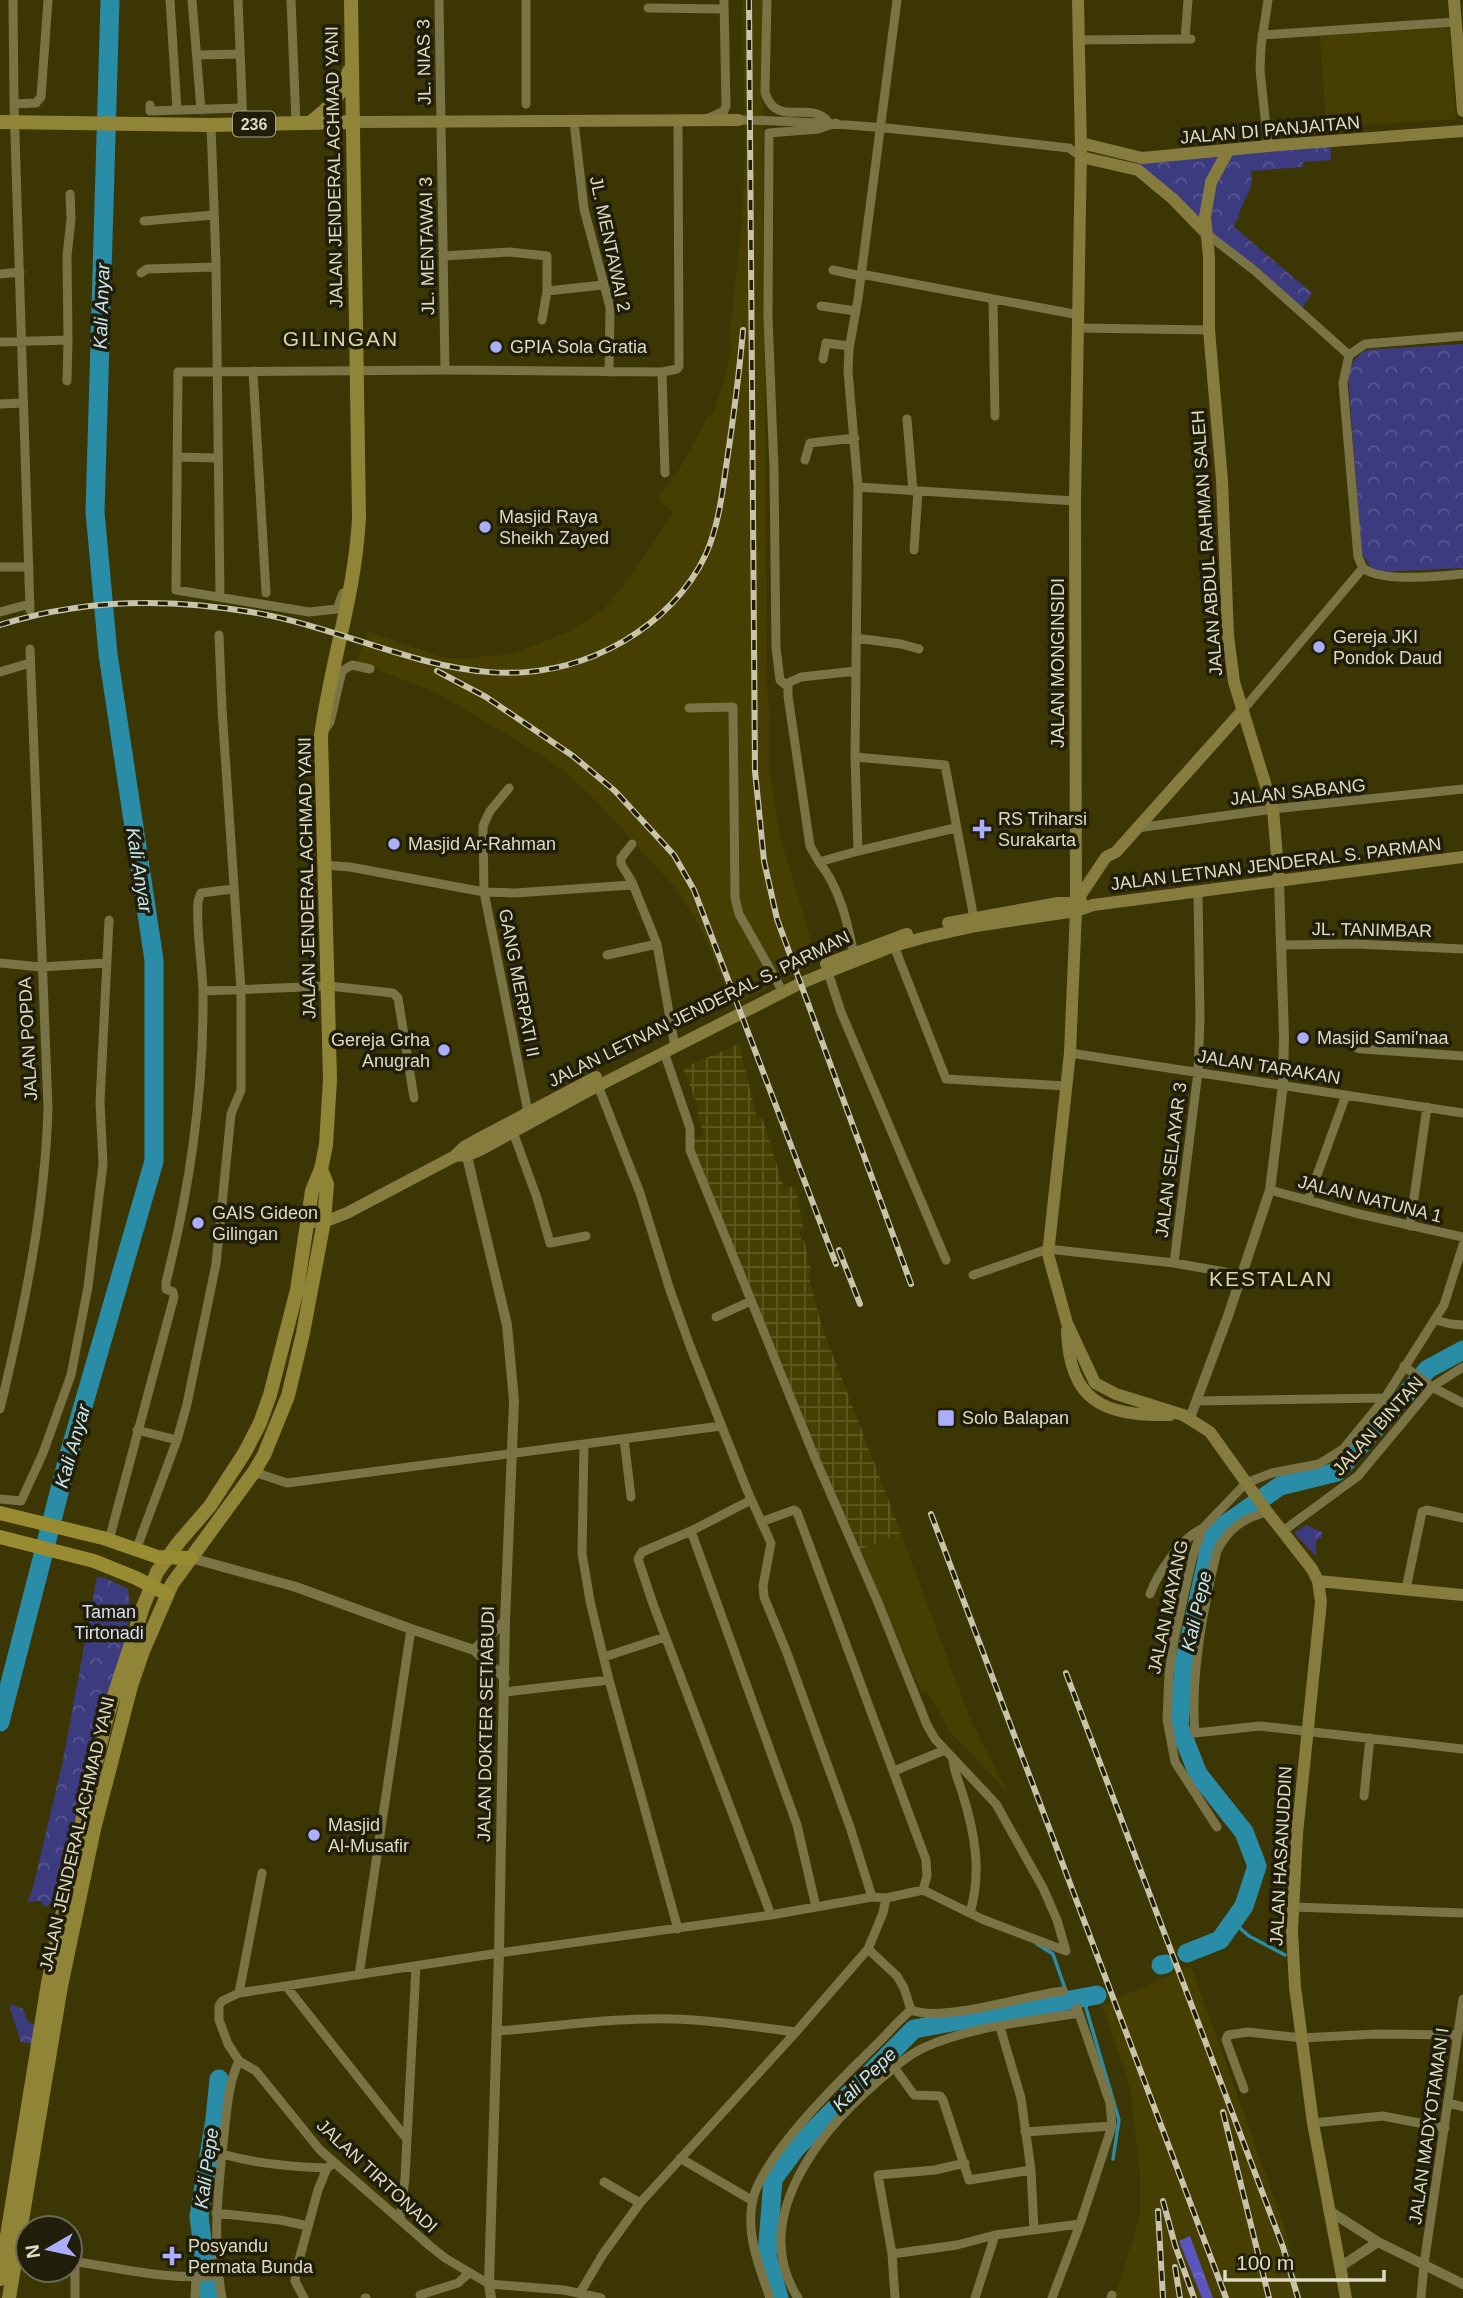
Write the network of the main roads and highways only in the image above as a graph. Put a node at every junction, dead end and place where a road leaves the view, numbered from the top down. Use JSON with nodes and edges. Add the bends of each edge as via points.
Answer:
{"nodes":[{"id":1,"x":351,"y":0,"type":"edge"},
{"id":2,"x":1078,"y":0,"type":"edge"},
{"id":3,"x":1454,"y":0,"type":"edge"},
{"id":4,"x":352,"y":57,"type":"junction"},
{"id":5,"x":1463,"y":111,"type":"edge"},
{"id":6,"x":739,"y":120,"type":"road end"},
{"id":7,"x":7,"y":122,"type":"edge"},
{"id":8,"x":311,"y":122,"type":"junction"},
{"id":9,"x":352,"y":122,"type":"junction"},
{"id":10,"x":1463,"y":131,"type":"edge"},
{"id":11,"x":1075,"y":146,"type":"junction"},
{"id":12,"x":1228,"y":151,"type":"junction"},
{"id":13,"x":1081,"y":157,"type":"junction"},
{"id":14,"x":1140,"y":164,"type":"junction"},
{"id":15,"x":1207,"y":234,"type":"junction"},
{"id":16,"x":1242,"y":711,"type":"junction"},
{"id":17,"x":1463,"y":857,"type":"edge"},
{"id":18,"x":1279,"y":881,"type":"junction"},
{"id":19,"x":1081,"y":905,"type":"junction"},
{"id":20,"x":975,"y":922,"type":"junction"},
{"id":21,"x":855,"y":957,"type":"junction"},
{"id":22,"x":670,"y":1046,"type":"junction"},
{"id":23,"x":529,"y":1117,"type":"junction"},
{"id":24,"x":463,"y":1153,"type":"junction"},
{"id":25,"x":321,"y":1169,"type":"junction"},
{"id":26,"x":324,"y":1221,"type":"junction"},
{"id":27,"x":307,"y":1223,"type":"junction"},
{"id":28,"x":1067,"y":1323,"type":"junction"},
{"id":29,"x":1105,"y":1390,"type":"junction"},
{"id":30,"x":1101,"y":1404,"type":"junction"},
{"id":31,"x":1187,"y":1416,"type":"junction"},
{"id":32,"x":0,"y":1513,"type":"edge"},
{"id":33,"x":194,"y":1524,"type":"junction"},
{"id":34,"x":209,"y":1535,"type":"junction"},
{"id":35,"x":0,"y":1537,"type":"edge"},
{"id":36,"x":167,"y":1557,"type":"junction"},
{"id":37,"x":191,"y":1558,"type":"junction"},
{"id":38,"x":1318,"y":1581,"type":"junction"},
{"id":39,"x":151,"y":1586,"type":"junction"},
{"id":40,"x":167,"y":1594,"type":"junction"},
{"id":41,"x":1463,"y":1595,"type":"edge"},
{"id":42,"x":48,"y":2023,"type":"junction"},
{"id":43,"x":31,"y":2128,"type":"junction"},
{"id":44,"x":25,"y":2214,"type":"edge"},
{"id":45,"x":0,"y":2279,"type":"edge"},
{"id":46,"x":14,"y":2281,"type":"edge"},
{"id":47,"x":9,"y":2298,"type":"edge"},
{"id":48,"x":1346,"y":2298,"type":"edge"}],
"edges":[{"from":1,"to":4,"type":"main road","name":"JALAN JENDERAL ACHMAD YANI"},
{"from":2,"to":11,"type":"main road","name":"JALAN MONGINSIDI"},
{"from":3,"to":5,"type":"main road"},
{"from":4,"to":8,"type":"main road","via":[[338,97]]},
{"from":4,"to":9,"type":"main road","name":"JALAN JENDERAL ACHMAD YANI"},
{"from":6,"to":9,"type":"main road"},
{"from":7,"to":8,"type":"main road","number":"236"},
{"from":8,"to":9,"type":"main road","number":"236"},
{"from":9,"to":25,"type":"main road","name":"JALAN JENDERAL ACHMAD YANI","via":[[358,544],[321,736],[330,1063]]},
{"from":10,"to":12,"type":"main road","name":"JALAN DI PANJAITAN"},
{"from":11,"to":13,"type":"main road","name":"JALAN MONGINSIDI"},
{"from":11,"to":14,"type":"main road","name":"JALAN DI PANJAITAN"},
{"from":12,"to":14,"type":"main road","name":"JALAN DI PANJAITAN"},
{"from":12,"to":15,"type":"main road","name":"JALAN ABDUL RAHMAN SALEH","via":[[1211,182]]},
{"from":13,"to":14,"type":"main road"},
{"from":13,"to":19,"type":"main road","name":"JALAN MONGINSIDI","via":[[1075,501]]},
{"from":14,"to":15,"type":"main road"},
{"from":15,"to":16,"type":"main road","name":"JALAN ABDUL RAHMAN SALEH","via":[[1228,635]]},
{"from":16,"to":18,"type":"main road","name":"JALAN ABDUL RAHMAN SALEH","via":[[1273,809]]},
{"from":16,"to":19,"type":"main road","via":[[1116,852],[1106,857]]},
{"from":17,"to":18,"type":"main road","name":"JALAN LETNAN JENDERAL S. PARMAN"},
{"from":18,"to":19,"type":"main road","name":"JALAN LETNAN JENDERAL S. PARMAN"},
{"from":19,"to":20,"type":"main road","name":"JALAN LETNAN JENDERAL S. PARMAN"},
{"from":19,"to":28,"type":"main road","name":"JALAN MONGINSIDI","via":[[1048,1249]]},
{"from":20,"to":21,"type":"main road","name":"JALAN LETNAN JENDERAL S. PARMAN"},
{"from":20,"to":21,"type":"main road","name":"JALAN LETNAN JENDERAL S. PARMAN","via":[[891,938]]},
{"from":21,"to":22,"type":"main road","name":"JALAN LETNAN JENDERAL S. PARMAN"},
{"from":21,"to":22,"type":"main road","name":"JALAN LETNAN JENDERAL S. PARMAN","via":[[779,985]]},
{"from":22,"to":23,"type":"main road","name":"JALAN LETNAN JENDERAL S. PARMAN"},
{"from":23,"to":24,"type":"main road","name":"JALAN LETNAN JENDERAL S. PARMAN"},
{"from":23,"to":24,"type":"main road","name":"JALAN LETNAN JENDERAL S. PARMAN","via":[[513,1132]]},
{"from":24,"to":26,"type":"main road","name":"JALAN LETNAN JENDERAL S. PARMAN"},
{"from":25,"to":26,"type":"main road","name":"JALAN JENDERAL ACHMAD YANI","via":[[327,1184]]},
{"from":25,"to":27,"type":"main road","name":"JALAN JENDERAL ACHMAD YANI"},
{"from":26,"to":27,"type":"main road","name":"JALAN LETNAN JENDERAL S. PARMAN"},
{"from":26,"to":34,"type":"main road","name":"JALAN JENDERAL ACHMAD YANI","via":[[288,1396],[264,1455]]},
{"from":27,"to":33,"type":"main road","name":"JALAN JENDERAL ACHMAD YANI","via":[[287,1335],[260,1423],[210,1506]]},
{"from":28,"to":29,"type":"main road","name":"JALAN MONGINSIDI","via":[[1091,1377]]},
{"from":28,"to":30,"type":"main road","name":"JALAN MONGINSIDI","via":[[1077,1380],[1087,1396]]},
{"from":29,"to":30,"type":"main road"},
{"from":29,"to":31,"type":"main road"},
{"from":30,"to":31,"type":"main road"},
{"from":31,"to":38,"type":"main road","via":[[1210,1432]]},
{"from":32,"to":36,"type":"highway"},
{"from":33,"to":34,"type":"main road"},
{"from":33,"to":36,"type":"main road","name":"JALAN JENDERAL ACHMAD YANI"},
{"from":34,"to":37,"type":"main road","name":"JALAN JENDERAL ACHMAD YANI"},
{"from":35,"to":39,"type":"highway","via":[[94,1562]]},
{"from":36,"to":37,"type":"highway"},
{"from":36,"to":39,"type":"main road","name":"JALAN JENDERAL ACHMAD YANI"},
{"from":37,"to":40,"type":"main road","name":"JALAN JENDERAL ACHMAD YANI"},
{"from":38,"to":41,"type":"main road"},
{"from":38,"to":48,"type":"main road","name":"JALAN HASANUDDIN","via":[[1321,1602],[1294,1861],[1295,1987],[1313,2123]]},
{"from":39,"to":40,"type":"highway"},
{"from":39,"to":42,"type":"main road","name":"JALAN JENDERAL ACHMAD YANI","via":[[107,1717],[81,1826]]},
{"from":40,"to":42,"type":"main road","name":"JALAN JENDERAL ACHMAD YANI","via":[[118,1730]]},
{"from":42,"to":43,"type":"main road","name":"JALAN JENDERAL ACHMAD YANI"},
{"from":43,"to":44,"type":"main road","name":"JALAN JENDERAL ACHMAD YANI"},
{"from":43,"to":45,"type":"main road","name":"JALAN JENDERAL ACHMAD YANI"},
{"from":46,"to":47,"type":"main road","name":"JALAN JENDERAL ACHMAD YANI"}]}
